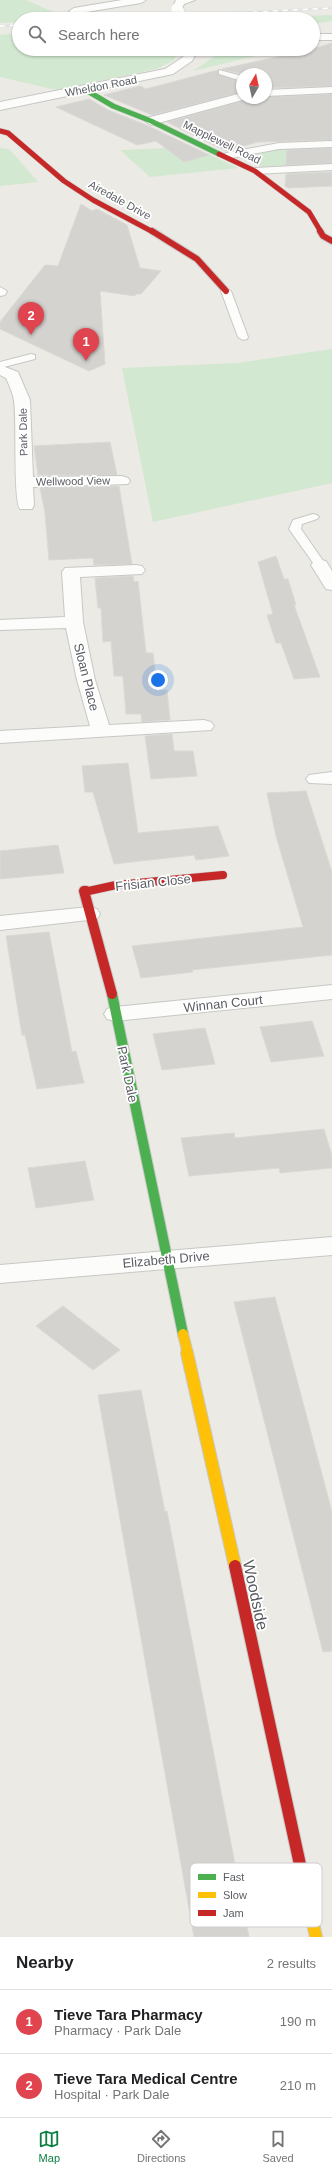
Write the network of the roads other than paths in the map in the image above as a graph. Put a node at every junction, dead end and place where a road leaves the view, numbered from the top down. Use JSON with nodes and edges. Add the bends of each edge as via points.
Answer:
{"nodes":[{"id":1,"x":141,"y":0,"type":"edge"},
{"id":2,"x":190,"y":0,"type":"edge"},
{"id":3,"x":74,"y":11,"type":"dead end"},
{"id":4,"x":179,"y":12,"type":"edge"},
{"id":5,"x":320,"y":37,"type":"edge"},
{"id":6,"x":332,"y":37,"type":"edge"},
{"id":7,"x":189,"y":56,"type":"edge"},
{"id":8,"x":222,"y":72,"type":"dead end"},
{"id":9,"x":236,"y":77,"type":"edge"},
{"id":10,"x":84,"y":89,"type":"junction"},
{"id":11,"x":332,"y":90,"type":"edge"},
{"id":12,"x":272,"y":91,"type":"edge"},
{"id":13,"x":236,"y":99,"type":"edge"},
{"id":14,"x":0,"y":106,"type":"edge"},
{"id":15,"x":151,"y":121,"type":"junction"},
{"id":16,"x":0,"y":131,"type":"edge"},
{"id":17,"x":332,"y":144,"type":"edge"},
{"id":18,"x":226,"y":156,"type":"junction"},
{"id":19,"x":332,"y":167,"type":"edge"},
{"id":20,"x":255,"y":171,"type":"junction"},
{"id":21,"x":332,"y":241,"type":"edge"},
{"id":22,"x":226,"y":291,"type":"joint"},
{"id":23,"x":243,"y":337,"type":"dead end"},
{"id":24,"x":31,"y":357,"type":"dead end"},
{"id":25,"x":0,"y":365,"type":"edge"},
{"id":26,"x":0,"y":368,"type":"edge"},
{"id":27,"x":122,"y":481,"type":"dead end"},
{"id":28,"x":24,"y":482,"type":"junction"},
{"id":29,"x":26,"y":505,"type":"dead end"},
{"id":30,"x":313,"y":517,"type":"dead end"},
{"id":31,"x":320,"y":565,"type":"joint"},
{"id":32,"x":136,"y":570,"type":"dead end"},
{"id":33,"x":332,"y":585,"type":"edge"},
{"id":34,"x":74,"y":622,"type":"junction"},
{"id":35,"x":0,"y":625,"type":"edge"},
{"id":36,"x":204,"y":726,"type":"dead end"},
{"id":37,"x":101,"y":732,"type":"junction"},
{"id":38,"x":0,"y":738,"type":"edge"},
{"id":39,"x":223,"y":875,"type":"dead end"},
{"id":40,"x":84,"y":891,"type":"joint"},
{"id":41,"x":89,"y":914,"type":"junction"},
{"id":42,"x":0,"y":923,"type":"edge"},
{"id":43,"x":332,"y":992,"type":"edge"},
{"id":44,"x":115,"y":1014,"type":"junction"},
{"id":45,"x":332,"y":1246,"type":"edge"},
{"id":46,"x":167,"y":1259,"type":"junction"},
{"id":47,"x":0,"y":1274,"type":"edge"},
{"id":48,"x":300,"y":1863,"type":"edge"},
{"id":49,"x":314,"y":1927,"type":"edge"},
{"id":50,"x":316,"y":1937,"type":"edge"}],
"edges":[{"from":1,"to":3,"type":"street"},
{"from":2,"to":4,"type":"street","via":[[180,2]]},
{"from":5,"to":6,"type":"street"},
{"from":7,"to":10,"type":"street","name":"Wheldon Road","via":[[170,72]]},
{"from":8,"to":9,"type":"lane"},
{"from":10,"to":14,"type":"street","name":"Wheldon Road"},
{"from":10,"to":15,"type":"street","name":"Mapplewell Road","via":[[113,106]]},
{"from":11,"to":12,"type":"street"},
{"from":13,"to":15,"type":"street"},
{"from":15,"to":18,"type":"street","name":"Mapplewell Road"},
{"from":16,"to":22,"type":"street","name":"Airedale Drive","via":[[8,134],[64,181],[93,200],[168,240],[197,259]]},
{"from":17,"to":18,"type":"lane","via":[[279,146]]},
{"from":18,"to":20,"type":"street","name":"Mapplewell Road"},
{"from":19,"to":20,"type":"lane"},
{"from":20,"to":21,"type":"street","name":"Mapplewell Road","via":[[309,212],[323,236]]},
{"from":22,"to":23,"type":"lane"},
{"from":24,"to":25,"type":"lane"},
{"from":26,"to":28,"type":"street","name":"Park Dale","via":[[13,375],[22,400]]},
{"from":27,"to":28,"type":"street","name":"Wellwood View"},
{"from":28,"to":29,"type":"street","name":"Park Dale"},
{"from":30,"to":31,"type":"lane","via":[[297,522],[295,529]]},
{"from":31,"to":33,"type":"street"},
{"from":32,"to":34,"type":"street","name":"Sloan Place","via":[[71,572]]},
{"from":34,"to":35,"type":"street"},
{"from":34,"to":37,"type":"street","name":"Sloan Place","via":[[86,680]]},
{"from":36,"to":37,"type":"street"},
{"from":37,"to":38,"type":"street"},
{"from":39,"to":40,"type":"street","name":"Frisian Close","via":[[116,885]]},
{"from":40,"to":41,"type":"street","name":"Park Dale"},
{"from":41,"to":42,"type":"street"},
{"from":41,"to":44,"type":"street","name":"Park Dale","via":[[114,999]]},
{"from":43,"to":44,"type":"street","name":"Winnan Court"},
{"from":44,"to":46,"type":"street","name":"Park Dale"},
{"from":45,"to":46,"type":"street","name":"Elizabeth Drive"},
{"from":46,"to":47,"type":"street","name":"Elizabeth Drive"},
{"from":46,"to":48,"type":"street","name":"Woodside"},
{"from":49,"to":50,"type":"street","name":"Woodside"}]}
